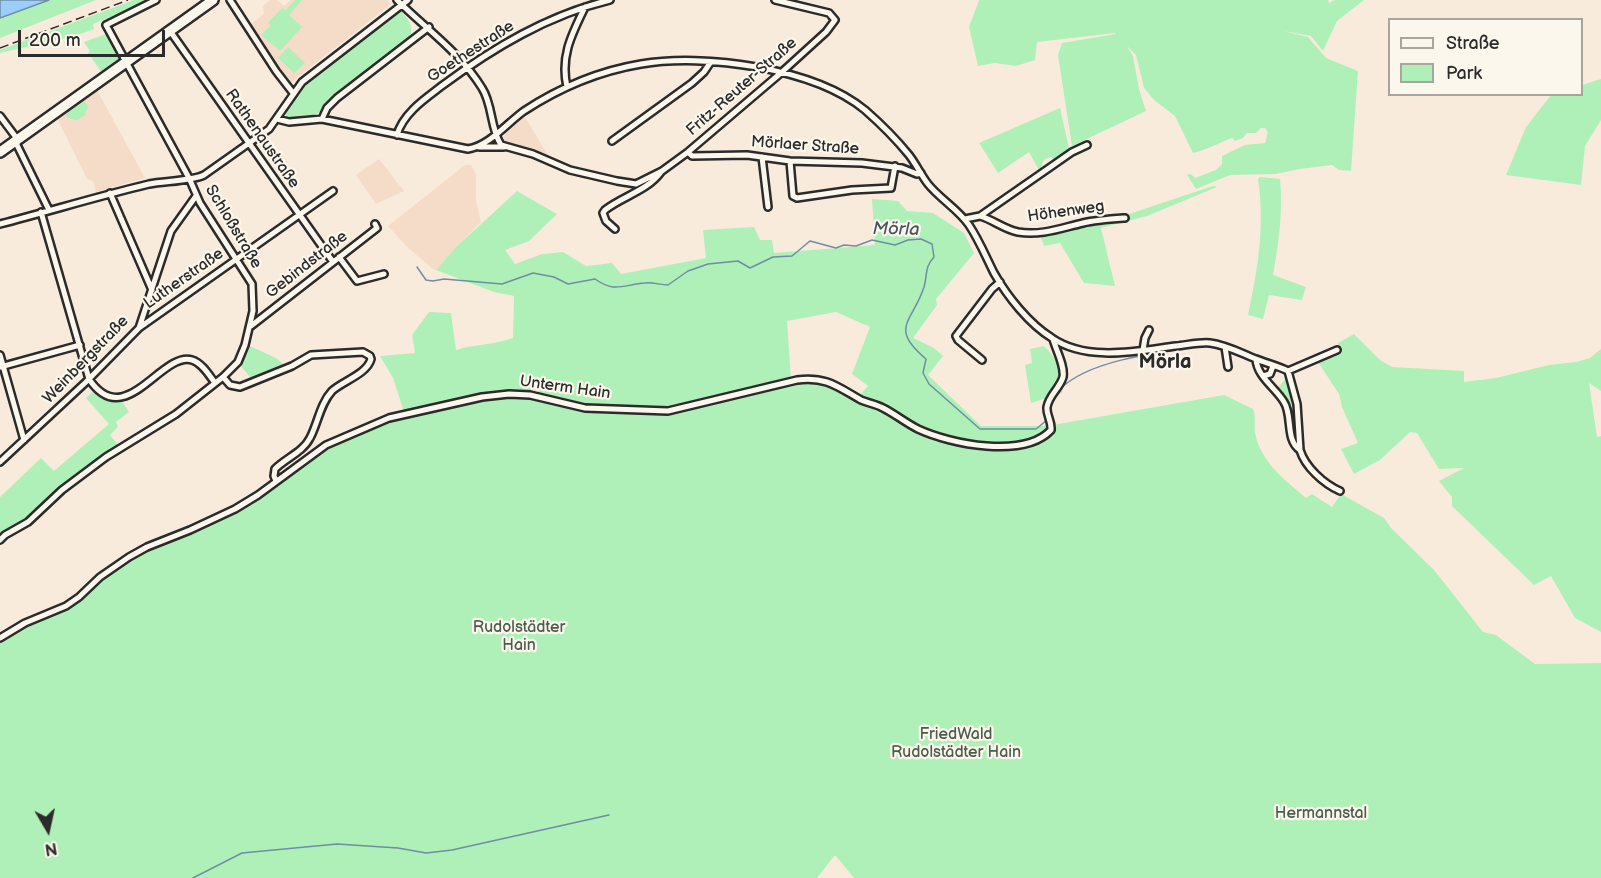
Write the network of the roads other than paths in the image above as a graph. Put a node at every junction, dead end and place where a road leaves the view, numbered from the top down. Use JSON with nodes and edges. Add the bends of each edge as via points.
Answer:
{"nodes":[{"id":1,"x":156,"y":0,"type":"edge"},
{"id":2,"x":213,"y":0,"type":"edge"},
{"id":3,"x":230,"y":0,"type":"edge"},
{"id":4,"x":408,"y":0,"type":"edge"},
{"id":5,"x":610,"y":0,"type":"edge"},
{"id":6,"x":775,"y":0,"type":"edge"},
{"id":7,"x":399,"y":2,"type":"edge"},
{"id":8,"x":594,"y":2,"type":"edge"},
{"id":9,"x":585,"y":7,"type":"junction"},
{"id":10,"x":429,"y":27,"type":"junction"},
{"id":11,"x":170,"y":31,"type":"junction"},
{"id":12,"x":126,"y":62,"type":"junction"},
{"id":13,"x":710,"y":63,"type":"junction"},
{"id":14,"x":467,"y":68,"type":"junction"},
{"id":15,"x":782,"y":72,"type":"junction"},
{"id":16,"x":567,"y":87,"type":"junction"},
{"id":17,"x":293,"y":93,"type":"junction"},
{"id":18,"x":0,"y":116,"type":"edge"},
{"id":19,"x":277,"y":119,"type":"junction"},
{"id":20,"x":322,"y":119,"type":"junction"},
{"id":21,"x":495,"y":134,"type":"junction"},
{"id":22,"x":397,"y":135,"type":"junction"},
{"id":23,"x":615,"y":138,"type":"dead end"},
{"id":24,"x":16,"y":140,"type":"junction"},
{"id":25,"x":249,"y":144,"type":"junction"},
{"id":26,"x":1087,"y":144,"type":"dead end"},
{"id":27,"x":477,"y":147,"type":"junction"},
{"id":28,"x":504,"y":147,"type":"junction"},
{"id":29,"x":0,"y":152,"type":"edge"},
{"id":30,"x":688,"y":152,"type":"junction"},
{"id":31,"x":762,"y":157,"type":"junction"},
{"id":32,"x":790,"y":162,"type":"junction"},
{"id":33,"x":895,"y":166,"type":"junction"},
{"id":34,"x":662,"y":171,"type":"junction"},
{"id":35,"x":921,"y":173,"type":"junction"},
{"id":36,"x":189,"y":178,"type":"junction"},
{"id":37,"x":333,"y":191,"type":"dead end"},
{"id":38,"x":110,"y":193,"type":"junction"},
{"id":39,"x":196,"y":196,"type":"junction"},
{"id":40,"x":768,"y":207,"type":"dead end"},
{"id":41,"x":49,"y":210,"type":"junction"},
{"id":42,"x":41,"y":212,"type":"junction"},
{"id":43,"x":299,"y":216,"type":"junction"},
{"id":44,"x":980,"y":216,"type":"junction"},
{"id":45,"x":1125,"y":218,"type":"dead end"},
{"id":46,"x":965,"y":219,"type":"junction"},
{"id":47,"x":0,"y":224,"type":"edge"},
{"id":48,"x":375,"y":224,"type":"dead end"},
{"id":49,"x":615,"y":229,"type":"dead end"},
{"id":50,"x":339,"y":257,"type":"junction"},
{"id":51,"x":236,"y":259,"type":"junction"},
{"id":52,"x":333,"y":262,"type":"junction"},
{"id":53,"x":384,"y":274,"type":"dead end"},
{"id":54,"x":1000,"y":282,"type":"junction"},
{"id":55,"x":152,"y":290,"type":"junction"},
{"id":56,"x":254,"y":311,"type":"junction"},
{"id":57,"x":264,"y":315,"type":"junction"},
{"id":58,"x":251,"y":326,"type":"junction"},
{"id":59,"x":139,"y":328,"type":"junction"},
{"id":60,"x":1149,"y":330,"type":"dead end"},
{"id":61,"x":1053,"y":339,"type":"junction"},
{"id":62,"x":80,"y":345,"type":"junction"},
{"id":63,"x":1225,"y":347,"type":"junction"},
{"id":64,"x":1143,"y":350,"type":"junction"},
{"id":65,"x":1337,"y":350,"type":"dead end"},
{"id":66,"x":0,"y":355,"type":"edge"},
{"id":67,"x":1256,"y":359,"type":"junction"},
{"id":68,"x":982,"y":360,"type":"dead end"},
{"id":69,"x":1273,"y":366,"type":"junction"},
{"id":70,"x":2,"y":367,"type":"edge"},
{"id":71,"x":1228,"y":367,"type":"dead end"},
{"id":72,"x":1288,"y":371,"type":"junction"},
{"id":73,"x":1263,"y":376,"type":"junction"},
{"id":74,"x":222,"y":377,"type":"junction"},
{"id":75,"x":89,"y":379,"type":"junction"},
{"id":76,"x":215,"y":383,"type":"junction"},
{"id":77,"x":1299,"y":417,"type":"junction"},
{"id":78,"x":1288,"y":421,"type":"junction"},
{"id":79,"x":24,"y":440,"type":"junction"},
{"id":80,"x":1300,"y":450,"type":"junction"},
{"id":81,"x":0,"y":462,"type":"edge"},
{"id":82,"x":276,"y":481,"type":"junction"},
{"id":83,"x":1340,"y":492,"type":"dead end"},
{"id":84,"x":0,"y":540,"type":"edge"},
{"id":85,"x":0,"y":639,"type":"edge"}],
"edges":[{"from":1,"to":12,"type":"street","name":"Schloßstraße","via":[[106,25]]},
{"from":2,"to":11,"type":"main road"},
{"from":3,"to":17,"type":"street"},
{"from":4,"to":7,"type":"street"},
{"from":5,"to":8,"type":"street","name":"Goethestraße"},
{"from":6,"to":15,"type":"street","name":"Fritz-Reuter-Straße","via":[[829,13],[835,20]]},
{"from":7,"to":10,"type":"street"},
{"from":7,"to":17,"type":"street"},
{"from":8,"to":9,"type":"street","name":"Goethestraße"},
{"from":9,"to":14,"type":"street","name":"Goethestraße","via":[[512,39]]},
{"from":9,"to":16,"type":"street","via":[[566,53]]},
{"from":10,"to":14,"type":"street"},
{"from":10,"to":20,"type":"street","via":[[337,98]]},
{"from":11,"to":12,"type":"main road"},
{"from":11,"to":25,"type":"street","name":"Rathenaustraße"},
{"from":12,"to":24,"type":"main road"},
{"from":12,"to":36,"type":"street","name":"Schloßstraße"},
{"from":13,"to":15,"type":"street"},
{"from":13,"to":16,"type":"street","via":[[644,63]]},
{"from":13,"to":23,"type":"street","via":[[692,83]]},
{"from":14,"to":21,"type":"street","via":[[486,96]]},
{"from":14,"to":22,"type":"street","name":"Goethestraße","via":[[410,114]]},
{"from":15,"to":30,"type":"street","name":"Fritz-Reuter-Straße"},
{"from":15,"to":35,"type":"street","via":[[823,84],[864,110],[894,137]]},
{"from":16,"to":21,"type":"street"},
{"from":17,"to":19,"type":"street"},
{"from":18,"to":24,"type":"street"},
{"from":19,"to":20,"type":"street"},
{"from":19,"to":25,"type":"street"},
{"from":20,"to":22,"type":"street"},
{"from":21,"to":27,"type":"street"},
{"from":21,"to":28,"type":"street"},
{"from":22,"to":27,"type":"street","via":[[468,149]]},
{"from":24,"to":29,"type":"main road"},
{"from":24,"to":41,"type":"street"},
{"from":25,"to":36,"type":"street","via":[[204,175]]},
{"from":25,"to":43,"type":"street","name":"Rathenaustraße"},
{"from":26,"to":44,"type":"street"},
{"from":27,"to":28,"type":"street"},
{"from":28,"to":34,"type":"street","via":[[570,170],[628,183],[636,184]]},
{"from":30,"to":31,"type":"street","name":"Mörlaer Straße","via":[[692,156]]},
{"from":30,"to":34,"type":"street","name":"Fritz-Reuter-Straße"},
{"from":31,"to":32,"type":"street","name":"Mörlaer Straße"},
{"from":31,"to":40,"type":"street"},
{"from":32,"to":33,"type":"street","name":"Mörlaer Straße"},
{"from":32,"to":33,"type":"street","via":[[793,196],[797,198],[891,188]]},
{"from":33,"to":35,"type":"street","name":"Mörlaer Straße"},
{"from":34,"to":49,"type":"street","via":[[650,184],[605,210],[606,221]]},
{"from":35,"to":46,"type":"street"},
{"from":36,"to":38,"type":"street"},
{"from":36,"to":39,"type":"street","name":"Schloßstraße"},
{"from":37,"to":43,"type":"street","name":"Lutherstraße"},
{"from":38,"to":41,"type":"street"},
{"from":38,"to":55,"type":"street"},
{"from":39,"to":51,"type":"street","name":"Schloßstraße"},
{"from":39,"to":55,"type":"street","name":"Weinbergstraße","via":[[171,231]]},
{"from":41,"to":42,"type":"street"},
{"from":42,"to":47,"type":"street"},
{"from":42,"to":62,"type":"street"},
{"from":43,"to":51,"type":"street","name":"Lutherstraße"},
{"from":43,"to":52,"type":"street","name":"Rathenaustraße"},
{"from":44,"to":45,"type":"street","name":"Höhenweg","via":[[1002,228],[1033,233]]},
{"from":44,"to":46,"type":"street"},
{"from":46,"to":54,"type":"street"},
{"from":48,"to":50,"type":"street","name":"Gebindstraße","via":[[377,228]]},
{"from":50,"to":52,"type":"street","name":"Gebindstraße"},
{"from":50,"to":53,"type":"street","via":[[357,283]]},
{"from":51,"to":56,"type":"street","name":"Schloßstraße","via":[[252,284]]},
{"from":51,"to":59,"type":"street","name":"Lutherstraße"},
{"from":52,"to":57,"type":"street","name":"Gebindstraße"},
{"from":54,"to":61,"type":"street"},
{"from":54,"to":68,"type":"street","via":[[957,336]]},
{"from":55,"to":59,"type":"street","name":"Weinbergstraße"},
{"from":56,"to":57,"type":"street"},
{"from":56,"to":58,"type":"street","name":"Schloßstraße"},
{"from":57,"to":58,"type":"street","name":"Gebindstraße"},
{"from":58,"to":74,"type":"street","name":"Schloßstraße","via":[[238,362]]},
{"from":59,"to":75,"type":"street","name":"Weinbergstraße"},
{"from":60,"to":64,"type":"street"},
{"from":61,"to":64,"type":"street","via":[[1100,352]]},
{"from":61,"to":82,"type":"street","name":"Unterm Hain","via":[[1063,378],[1048,401],[1051,430],[1026,443],[990,446],[936,436],[837,384],[810,379],[668,411],[585,408],[509,394],[389,418],[326,445]]},
{"from":62,"to":70,"type":"street"},
{"from":62,"to":75,"type":"street"},
{"from":63,"to":64,"type":"street","via":[[1202,343]]},
{"from":63,"to":67,"type":"street"},
{"from":63,"to":71,"type":"street"},
{"from":65,"to":72,"type":"street"},
{"from":66,"to":70,"type":"street"},
{"from":67,"to":69,"type":"street"},
{"from":67,"to":73,"type":"street"},
{"from":69,"to":72,"type":"street"},
{"from":69,"to":73,"type":"street","via":[[1270,374]]},
{"from":70,"to":79,"type":"street"},
{"from":72,"to":77,"type":"street"},
{"from":73,"to":78,"type":"street","via":[[1285,402]]},
{"from":74,"to":76,"type":"street","name":"Schloßstraße"},
{"from":74,"to":82,"type":"street","via":[[238,387],[311,356],[363,352],[370,356],[367,367],[329,395],[310,439],[275,469]]},
{"from":75,"to":76,"type":"street","via":[[95,388],[121,397],[146,385],[177,361],[188,360],[199,364]]},
{"from":75,"to":79,"type":"street","name":"Weinbergstraße"},
{"from":76,"to":84,"type":"street","name":"Schloßstraße","via":[[176,414],[106,457],[28,522]]},
{"from":77,"to":78,"type":"street"},
{"from":77,"to":80,"type":"street"},
{"from":78,"to":80,"type":"street","via":[[1295,447]]},
{"from":79,"to":81,"type":"street","name":"Weinbergstraße"},
{"from":80,"to":83,"type":"street","via":[[1329,487]]},
{"from":82,"to":85,"type":"street","name":"Unterm Hain","via":[[235,509],[129,557],[66,606],[16,627]]}]}
